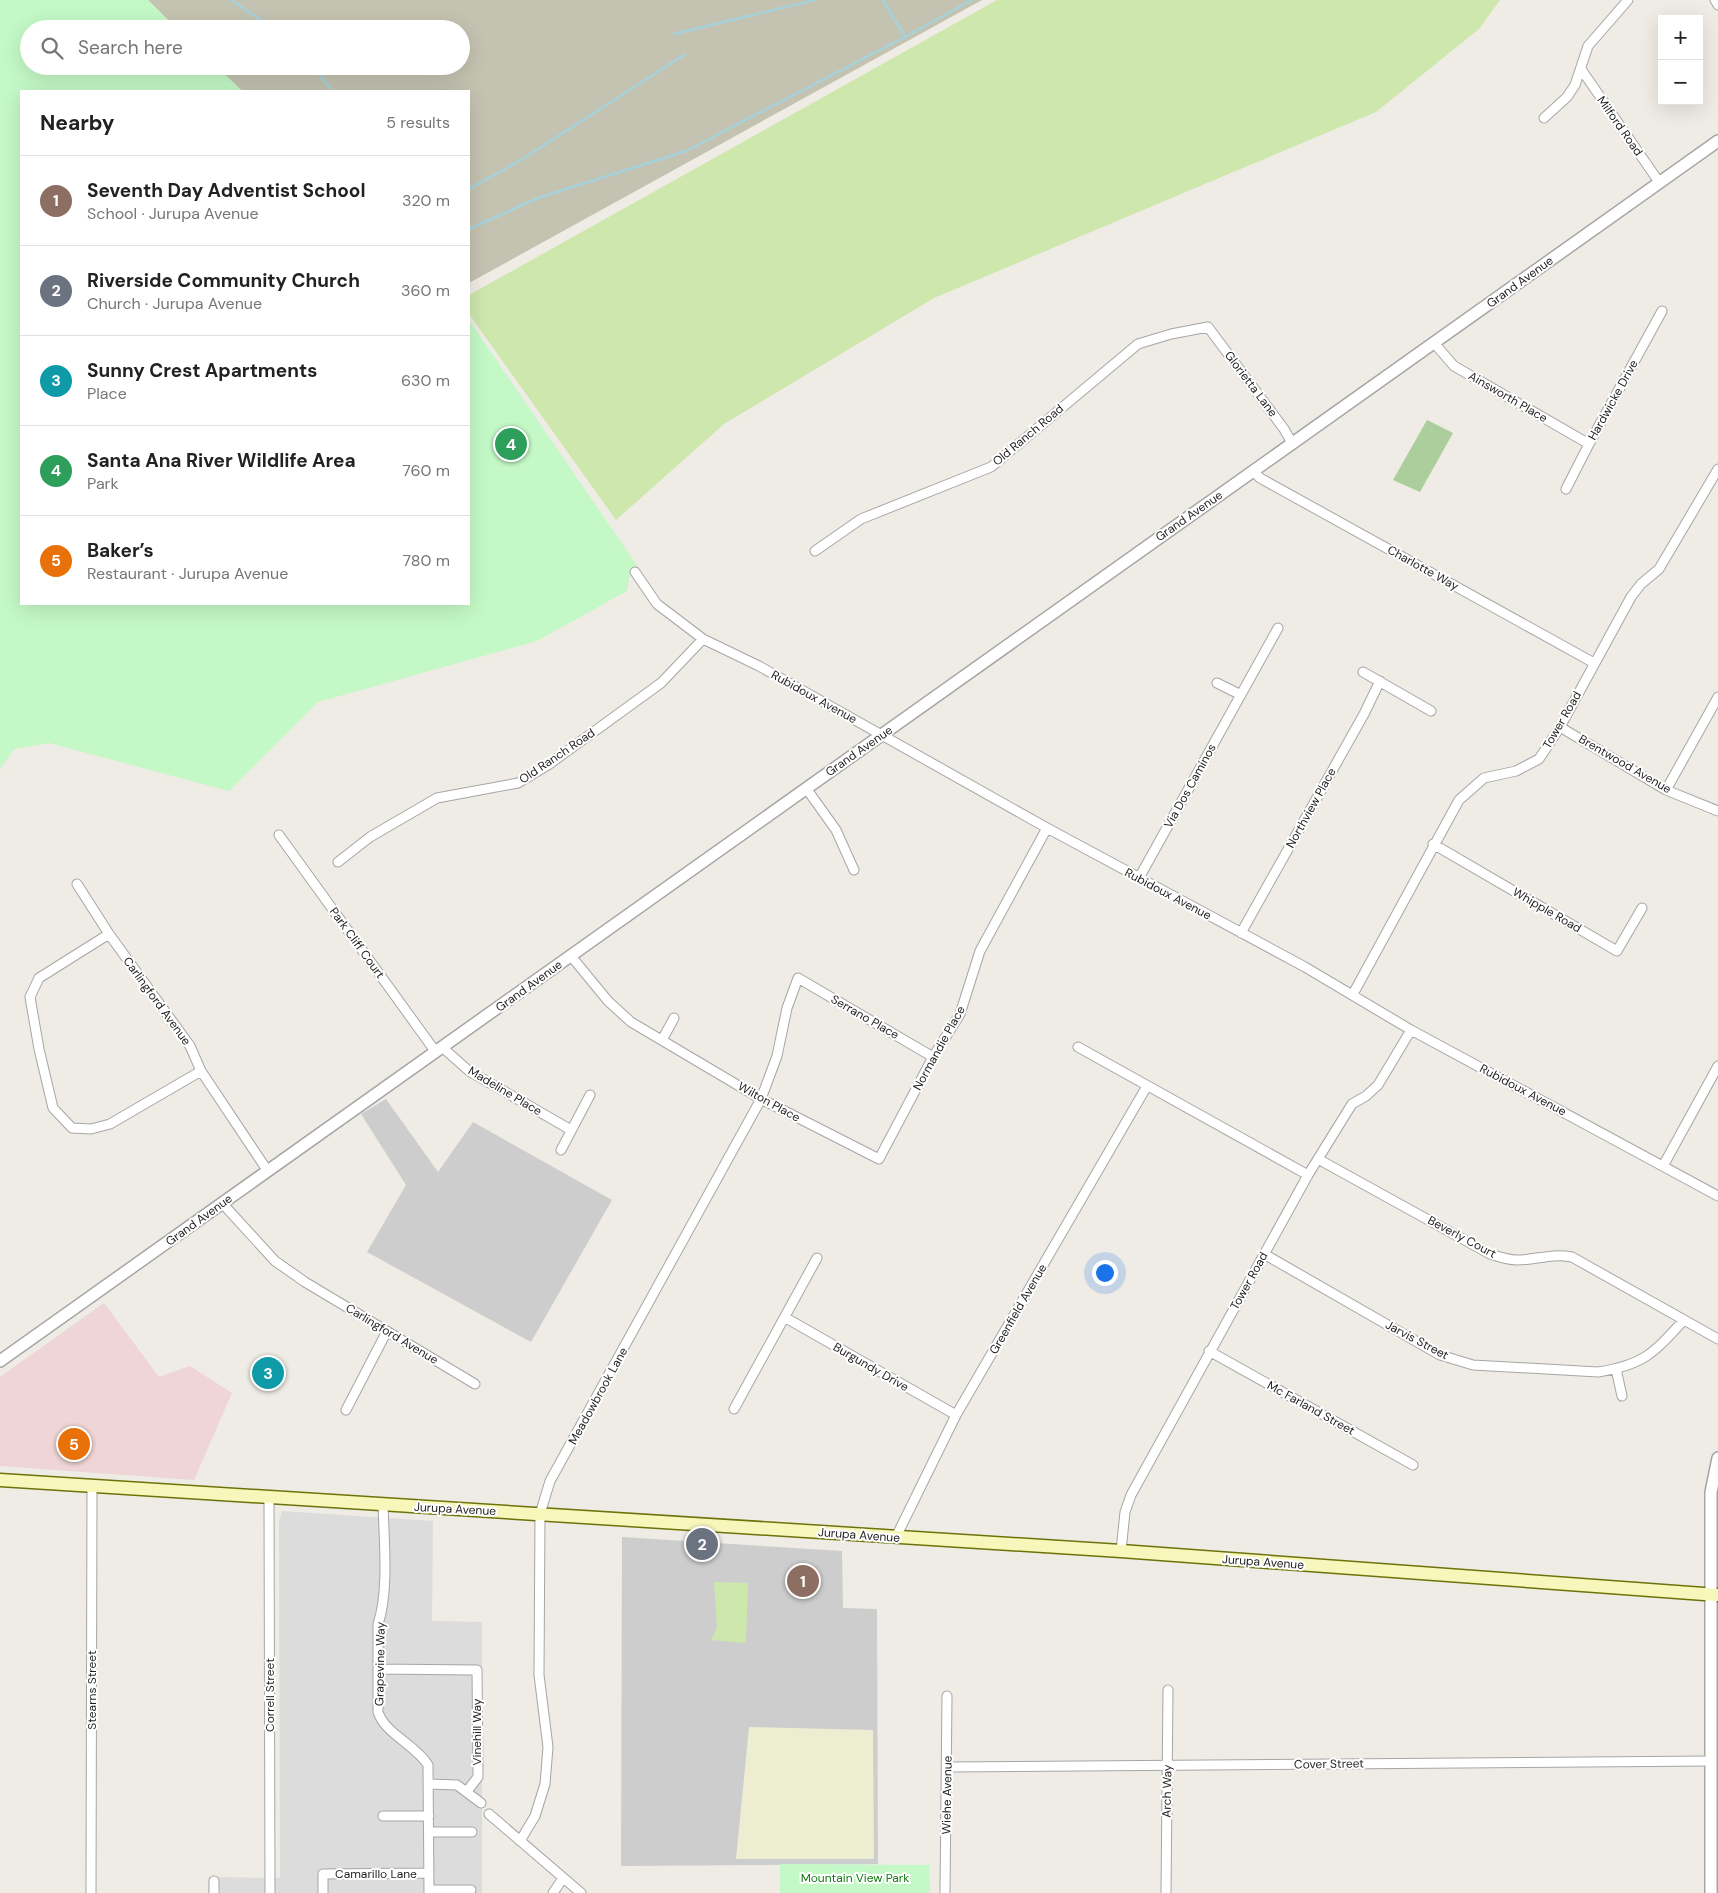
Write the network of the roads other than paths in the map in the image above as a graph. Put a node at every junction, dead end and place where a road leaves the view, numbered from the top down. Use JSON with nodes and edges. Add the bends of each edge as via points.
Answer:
{"nodes":[{"id":1,"x":1628,"y":0,"type":"edge"},
{"id":2,"x":1715,"y":0,"type":"edge"},
{"id":3,"x":1718,"y":5,"type":"edge"},
{"id":4,"x":1581,"y":69,"type":"junction"},
{"id":5,"x":1544,"y":118,"type":"dead end"},
{"id":6,"x":1718,"y":141,"type":"edge"},
{"id":7,"x":1659,"y":182,"type":"junction"},
{"id":8,"x":1662,"y":311,"type":"dead end"},
{"id":9,"x":1208,"y":327,"type":"joint"},
{"id":10,"x":1434,"y":343,"type":"junction"},
{"id":11,"x":1292,"y":443,"type":"junction"},
{"id":12,"x":1589,"y":444,"type":"junction"},
{"id":13,"x":1718,"y":469,"type":"edge"},
{"id":14,"x":1253,"y":471,"type":"junction"},
{"id":15,"x":1566,"y":489,"type":"dead end"},
{"id":16,"x":815,"y":551,"type":"dead end"},
{"id":17,"x":635,"y":572,"type":"dead end"},
{"id":18,"x":1278,"y":628,"type":"dead end"},
{"id":19,"x":703,"y":640,"type":"junction"},
{"id":20,"x":1594,"y":663,"type":"junction"},
{"id":21,"x":1363,"y":672,"type":"dead end"},
{"id":22,"x":1380,"y":681,"type":"junction"},
{"id":23,"x":1218,"y":683,"type":"dead end"},
{"id":24,"x":1241,"y":694,"type":"junction"},
{"id":25,"x":1718,"y":697,"type":"edge"},
{"id":26,"x":1431,"y":711,"type":"dead end"},
{"id":27,"x":1560,"y":727,"type":"junction"},
{"id":28,"x":882,"y":736,"type":"junction"},
{"id":29,"x":806,"y":788,"type":"junction"},
{"id":30,"x":1666,"y":790,"type":"junction"},
{"id":31,"x":1718,"y":811,"type":"edge"},
{"id":32,"x":1047,"y":828,"type":"junction"},
{"id":33,"x":279,"y":835,"type":"dead end"},
{"id":34,"x":1433,"y":844,"type":"junction"},
{"id":35,"x":338,"y":862,"type":"dead end"},
{"id":36,"x":854,"y":870,"type":"dead end"},
{"id":37,"x":1139,"y":878,"type":"junction"},
{"id":38,"x":77,"y":884,"type":"dead end"},
{"id":39,"x":1642,"y":908,"type":"dead end"},
{"id":40,"x":1241,"y":933,"type":"junction"},
{"id":41,"x":109,"y":934,"type":"junction"},
{"id":42,"x":570,"y":956,"type":"junction"},
{"id":43,"x":798,"y":978,"type":"joint"},
{"id":44,"x":1353,"y":994,"type":"junction"},
{"id":45,"x":674,"y":1018,"type":"dead end"},
{"id":46,"x":1411,"y":1030,"type":"junction"},
{"id":47,"x":662,"y":1040,"type":"junction"},
{"id":48,"x":1078,"y":1047,"type":"dead end"},
{"id":49,"x":438,"y":1049,"type":"junction"},
{"id":50,"x":933,"y":1057,"type":"junction"},
{"id":51,"x":1718,"y":1066,"type":"edge"},
{"id":52,"x":201,"y":1071,"type":"junction"},
{"id":53,"x":1148,"y":1086,"type":"junction"},
{"id":54,"x":590,"y":1095,"type":"dead end"},
{"id":55,"x":761,"y":1099,"type":"junction"},
{"id":56,"x":571,"y":1130,"type":"junction"},
{"id":57,"x":560,"y":1150,"type":"dead end"},
{"id":58,"x":1318,"y":1159,"type":"junction"},
{"id":59,"x":879,"y":1160,"type":"joint"},
{"id":60,"x":1663,"y":1166,"type":"junction"},
{"id":61,"x":267,"y":1170,"type":"junction"},
{"id":62,"x":1308,"y":1174,"type":"junction"},
{"id":63,"x":1718,"y":1196,"type":"edge"},
{"id":64,"x":222,"y":1203,"type":"junction"},
{"id":65,"x":1264,"y":1254,"type":"junction"},
{"id":66,"x":817,"y":1258,"type":"dead end"},
{"id":67,"x":786,"y":1318,"type":"junction"},
{"id":68,"x":1683,"y":1321,"type":"junction"},
{"id":69,"x":387,"y":1331,"type":"junction"},
{"id":70,"x":1718,"y":1339,"type":"edge"},
{"id":71,"x":1209,"y":1350,"type":"junction"},
{"id":72,"x":0,"y":1361,"type":"edge"},
{"id":73,"x":1616,"y":1369,"type":"junction"},
{"id":74,"x":475,"y":1384,"type":"dead end"},
{"id":75,"x":1622,"y":1396,"type":"dead end"},
{"id":76,"x":734,"y":1409,"type":"dead end"},
{"id":77,"x":346,"y":1410,"type":"dead end"},
{"id":78,"x":956,"y":1415,"type":"junction"},
{"id":79,"x":1718,"y":1458,"type":"edge"},
{"id":80,"x":1413,"y":1465,"type":"dead end"},
{"id":81,"x":0,"y":1480,"type":"edge"},
{"id":82,"x":92,"y":1487,"type":"junction"},
{"id":83,"x":269,"y":1497,"type":"junction"},
{"id":84,"x":383,"y":1505,"type":"junction"},
{"id":85,"x":540,"y":1514,"type":"junction"},
{"id":86,"x":896,"y":1537,"type":"junction"},
{"id":87,"x":1121,"y":1551,"type":"junction"},
{"id":88,"x":1715,"y":1595,"type":"edge"},
{"id":89,"x":378,"y":1668,"type":"junction"},
{"id":90,"x":1168,"y":1690,"type":"dead end"},
{"id":91,"x":947,"y":1696,"type":"dead end"},
{"id":92,"x":1710,"y":1761,"type":"junction"},
{"id":93,"x":1168,"y":1766,"type":"junction"},
{"id":94,"x":947,"y":1767,"type":"junction"},
{"id":95,"x":429,"y":1784,"type":"junction"},
{"id":96,"x":467,"y":1791,"type":"junction"},
{"id":97,"x":1714,"y":1794,"type":"edge"},
{"id":98,"x":481,"y":1803,"type":"dead end"},
{"id":99,"x":489,"y":1814,"type":"dead end"},
{"id":100,"x":383,"y":1816,"type":"dead end"},
{"id":101,"x":429,"y":1816,"type":"junction"},
{"id":102,"x":429,"y":1832,"type":"junction"},
{"id":103,"x":472,"y":1832,"type":"dead end"},
{"id":104,"x":520,"y":1841,"type":"junction"},
{"id":105,"x":429,"y":1873,"type":"junction"},
{"id":106,"x":562,"y":1878,"type":"junction"},
{"id":107,"x":214,"y":1881,"type":"dead end"},
{"id":108,"x":472,"y":1890,"type":"dead end"},
{"id":109,"x":429,"y":1891,"type":"edge"},
{"id":110,"x":91,"y":1893,"type":"edge"},
{"id":111,"x":214,"y":1893,"type":"edge"},
{"id":112,"x":270,"y":1893,"type":"edge"},
{"id":113,"x":323,"y":1893,"type":"edge"},
{"id":114,"x":553,"y":1893,"type":"edge"},
{"id":115,"x":581,"y":1893,"type":"edge"},
{"id":116,"x":945,"y":1893,"type":"edge"},
{"id":117,"x":1166,"y":1893,"type":"edge"},
{"id":118,"x":1711,"y":1893,"type":"edge"}],
"edges":[{"from":1,"to":4,"type":"street","via":[[1588,46]]},
{"from":2,"to":3,"type":"street"},
{"from":4,"to":5,"type":"street","via":[[1567,97]]},
{"from":4,"to":7,"type":"street","name":"Milford Road"},
{"from":6,"to":7,"type":"street","name":"Grand Avenue"},
{"from":7,"to":10,"type":"street","name":"Grand Avenue"},
{"from":8,"to":12,"type":"street","name":"Hardwicke Drive"},
{"from":9,"to":11,"type":"street","name":"Glorietta Lane"},
{"from":9,"to":16,"type":"street","name":"Old Ranch Road","via":[[1138,344],[991,467],[862,519]]},
{"from":10,"to":11,"type":"street","name":"Grand Avenue"},
{"from":10,"to":12,"type":"street","name":"Ainsworth Place","via":[[1454,366]]},
{"from":11,"to":14,"type":"street","name":"Grand Avenue"},
{"from":12,"to":15,"type":"street","name":"Hardwicke Drive"},
{"from":13,"to":20,"type":"street","name":"Tower Road","via":[[1659,568],[1632,597]]},
{"from":14,"to":20,"type":"street","name":"Charlotte Way","via":[[1260,478]]},
{"from":14,"to":28,"type":"street","name":"Grand Avenue"},
{"from":17,"to":19,"type":"street","name":"Rubidoux Avenue","via":[[657,604]]},
{"from":18,"to":24,"type":"street","name":"Via Dos Caminos"},
{"from":19,"to":28,"type":"street","name":"Rubidoux Avenue","via":[[759,666]]},
{"from":19,"to":35,"type":"street","name":"Old Ranch Road","via":[[661,683],[548,765],[518,783],[437,798],[370,837]]},
{"from":20,"to":27,"type":"street","name":"Tower Road"},
{"from":21,"to":22,"type":"street"},
{"from":22,"to":26,"type":"street"},
{"from":22,"to":40,"type":"street","name":"Northview Place"},
{"from":23,"to":24,"type":"street"},
{"from":24,"to":37,"type":"street","name":"Via Dos Caminos"},
{"from":25,"to":30,"type":"street"},
{"from":27,"to":30,"type":"street","name":"Brentwood Avenue"},
{"from":27,"to":34,"type":"street","name":"Tower Road","via":[[1538,759],[1516,771],[1484,778],[1459,800]]},
{"from":28,"to":29,"type":"street","name":"Grand Avenue"},
{"from":28,"to":32,"type":"street","name":"Rubidoux Avenue"},
{"from":29,"to":36,"type":"street","via":[[836,830]]},
{"from":29,"to":42,"type":"street","name":"Grand Avenue"},
{"from":30,"to":31,"type":"street","name":"Brentwood Avenue"},
{"from":32,"to":37,"type":"street","name":"Rubidoux Avenue"},
{"from":32,"to":50,"type":"street","name":"Normandie Place","via":[[980,951],[960,1014]]},
{"from":33,"to":49,"type":"street","name":"Park Cliff Court"},
{"from":34,"to":39,"type":"street","name":"Whipple Road","via":[[1617,951]]},
{"from":34,"to":44,"type":"street","name":"Tower Road"},
{"from":37,"to":40,"type":"street","name":"Rubidoux Avenue"},
{"from":38,"to":41,"type":"street","name":"Carlingford Avenue"},
{"from":40,"to":44,"type":"street","name":"Rubidoux Avenue"},
{"from":41,"to":52,"type":"street","name":"Carlingford Avenue","via":[[190,1046]]},
{"from":41,"to":52,"type":"street","via":[[40,978],[30,997],[53,1108],[72,1128],[91,1129],[110,1124]]},
{"from":42,"to":47,"type":"street","name":"Wilton Place","via":[[608,1001],[631,1022]]},
{"from":42,"to":49,"type":"street","name":"Grand Avenue"},
{"from":43,"to":50,"type":"street","name":"Serrano Place"},
{"from":43,"to":55,"type":"street","name":"Meadowbrook Lane","via":[[787,1008],[777,1056]]},
{"from":44,"to":46,"type":"street","name":"Rubidoux Avenue"},
{"from":45,"to":47,"type":"street"},
{"from":46,"to":58,"type":"street","name":"Tower Road","via":[[1378,1085],[1352,1104]]},
{"from":46,"to":60,"type":"street","name":"Rubidoux Avenue"},
{"from":47,"to":55,"type":"street","name":"Wilton Place"},
{"from":48,"to":53,"type":"street"},
{"from":49,"to":56,"type":"street","name":"Madeline Place"},
{"from":49,"to":61,"type":"street","name":"Grand Avenue"},
{"from":50,"to":59,"type":"street","name":"Normandie Place"},
{"from":51,"to":60,"type":"street"},
{"from":52,"to":61,"type":"street","name":"Carlingford Avenue"},
{"from":53,"to":62,"type":"street"},
{"from":53,"to":78,"type":"street","name":"Greenfield Avenue"},
{"from":54,"to":56,"type":"street"},
{"from":55,"to":59,"type":"street","name":"Wilton Place"},
{"from":55,"to":85,"type":"street","name":"Meadowbrook Lane","via":[[550,1482]]},
{"from":56,"to":57,"type":"street"},
{"from":58,"to":62,"type":"street","name":"Tower Road"},
{"from":58,"to":68,"type":"street","name":"Beverly Court","via":[[1490,1254],[1518,1260],[1547,1255],[1572,1257]]},
{"from":60,"to":63,"type":"street","name":"Rubidoux Avenue"},
{"from":61,"to":64,"type":"street","name":"Grand Avenue"},
{"from":62,"to":65,"type":"street","name":"Tower Road"},
{"from":64,"to":69,"type":"street","name":"Carlingford Avenue","via":[[275,1261]]},
{"from":64,"to":72,"type":"street","name":"Grand Avenue"},
{"from":65,"to":71,"type":"street","name":"Tower Road"},
{"from":65,"to":73,"type":"street","name":"Jarvis Street","via":[[1440,1355],[1473,1365],[1598,1372]]},
{"from":66,"to":67,"type":"street"},
{"from":67,"to":76,"type":"street"},
{"from":67,"to":78,"type":"street","name":"Burgundy Drive"},
{"from":68,"to":70,"type":"street","name":"Beverly Court"},
{"from":68,"to":73,"type":"street","name":"Jarvis Street","via":[[1645,1359]]},
{"from":69,"to":74,"type":"street","name":"Carlingford Avenue"},
{"from":69,"to":77,"type":"street"},
{"from":71,"to":80,"type":"street","name":"Mc Farland Street"},
{"from":71,"to":87,"type":"street","name":"Tower Road","via":[[1130,1495]]},
{"from":73,"to":75,"type":"street"},
{"from":78,"to":86,"type":"street","name":"Greenfield Avenue"},
{"from":79,"to":88,"type":"street","via":[[1711,1492]]},
{"from":81,"to":82,"type":"main road","name":"Jurupa Avenue"},
{"from":82,"to":83,"type":"main road","name":"Jurupa Avenue"},
{"from":82,"to":110,"type":"street","name":"Stearns Street"},
{"from":83,"to":84,"type":"main road","name":"Jurupa Avenue"},
{"from":83,"to":112,"type":"street","name":"Correll Street"},
{"from":84,"to":85,"type":"main road","name":"Jurupa Avenue"},
{"from":84,"to":89,"type":"street","name":"Grapevine Way","via":[[384,1591],[378,1624]]},
{"from":85,"to":86,"type":"main road","name":"Jurupa Avenue"},
{"from":85,"to":104,"type":"street","name":"Meadowbrook Lane","via":[[538,1675],[548,1747],[545,1784],[535,1816]]},
{"from":86,"to":87,"type":"main road","name":"Jurupa Avenue"},
{"from":87,"to":88,"type":"main road","name":"Jurupa Avenue"},
{"from":88,"to":92,"type":"street"},
{"from":89,"to":95,"type":"street","name":"Grapevine Way","via":[[381,1721],[423,1757],[428,1765]]},
{"from":89,"to":96,"type":"street","name":"Vinehill Way","via":[[477,1670],[478,1777]]},
{"from":90,"to":93,"type":"street","name":"Arch Way"},
{"from":91,"to":94,"type":"street","name":"Wiehe Avenue"},
{"from":92,"to":93,"type":"street","name":"Cover Street"},
{"from":92,"to":97,"type":"street"},
{"from":93,"to":94,"type":"street","name":"Cover Street"},
{"from":93,"to":117,"type":"street","name":"Arch Way"},
{"from":94,"to":116,"type":"street","name":"Wiehe Avenue"},
{"from":95,"to":96,"type":"street","via":[[456,1785]]},
{"from":95,"to":101,"type":"street","name":"Grapevine Way"},
{"from":96,"to":98,"type":"street"},
{"from":97,"to":118,"type":"street"},
{"from":99,"to":104,"type":"street"},
{"from":100,"to":101,"type":"street"},
{"from":101,"to":102,"type":"street","name":"Grapevine Way"},
{"from":102,"to":103,"type":"street"},
{"from":102,"to":105,"type":"street","name":"Grapevine Way"},
{"from":104,"to":106,"type":"street"},
{"from":105,"to":109,"type":"street","name":"Grapevine Way"},
{"from":105,"to":113,"type":"street","name":"Camarillo Lane","via":[[323,1874]]},
{"from":106,"to":114,"type":"street"},
{"from":106,"to":115,"type":"street"},
{"from":107,"to":111,"type":"street"},
{"from":108,"to":109,"type":"street"}]}
